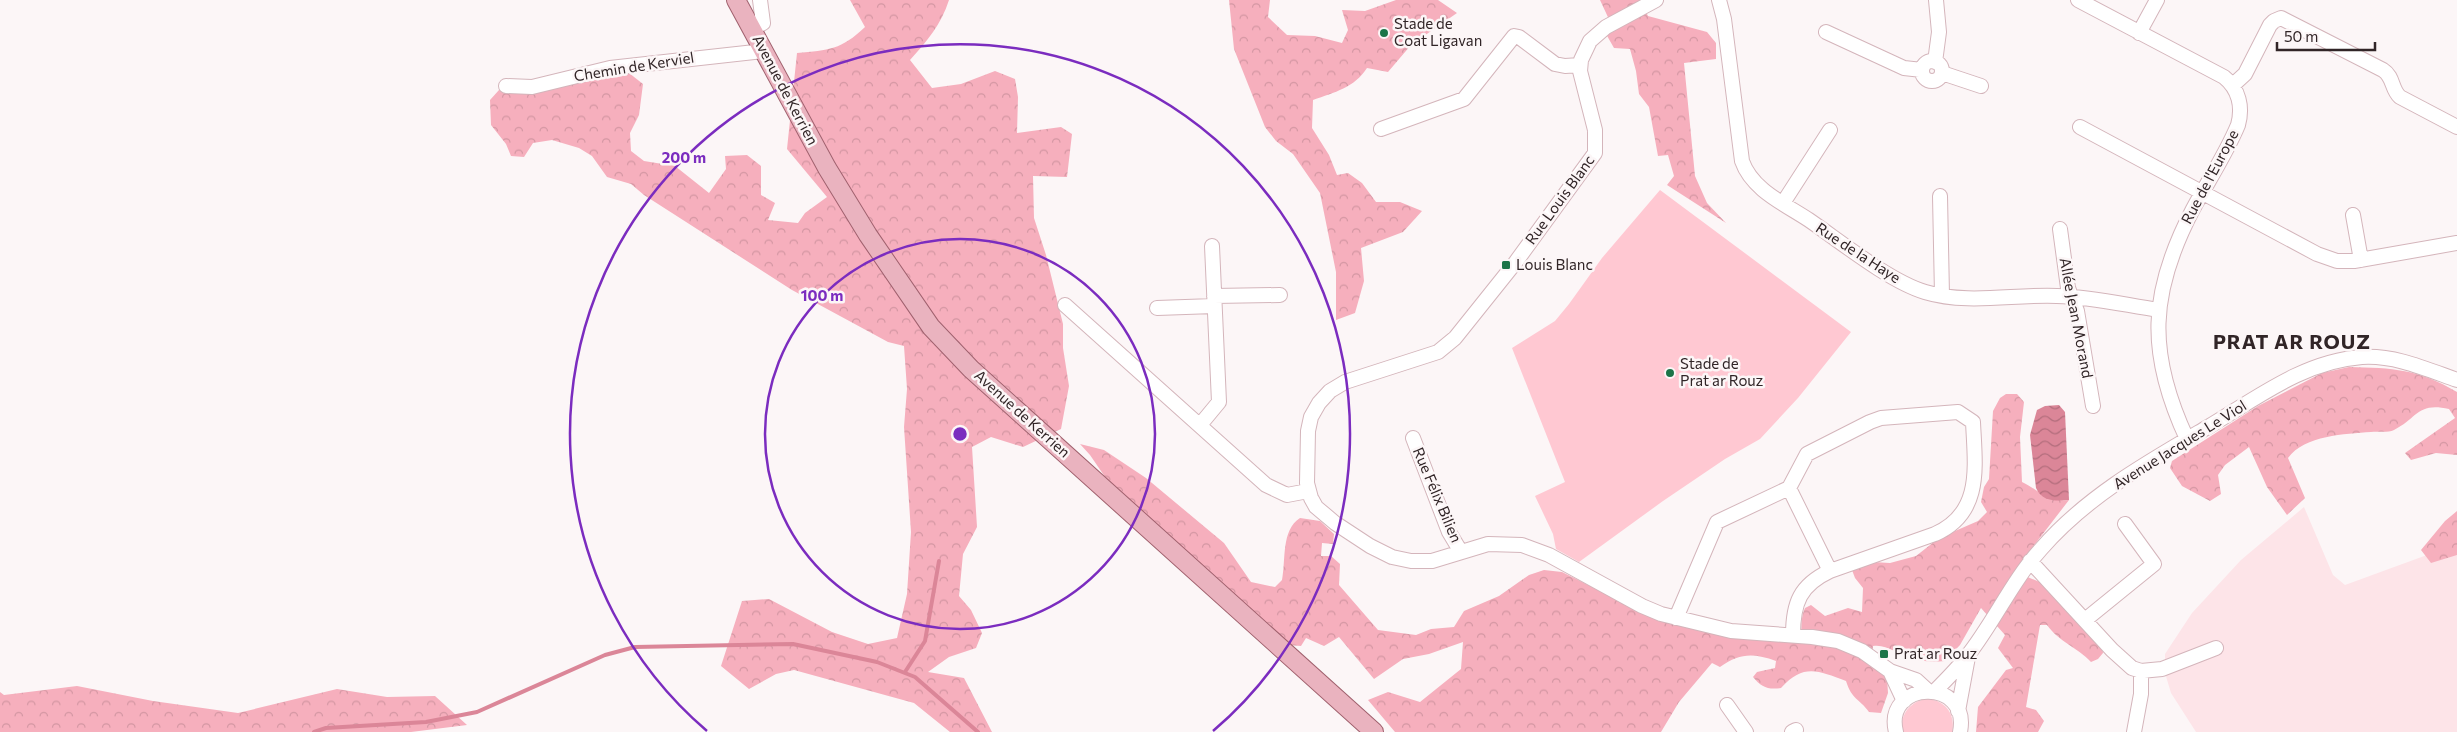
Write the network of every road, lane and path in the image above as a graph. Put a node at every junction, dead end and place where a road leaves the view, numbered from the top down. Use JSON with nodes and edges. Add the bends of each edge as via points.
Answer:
{"nodes":[{"id":1,"x":736,"y":0,"type":"edge"},
{"id":2,"x":760,"y":0,"type":"edge"},
{"id":3,"x":1656,"y":0,"type":"edge"},
{"id":4,"x":1719,"y":0,"type":"edge"},
{"id":5,"x":1936,"y":0,"type":"edge"},
{"id":6,"x":2078,"y":0,"type":"edge"},
{"id":7,"x":2156,"y":0,"type":"edge"},
{"id":8,"x":752,"y":29,"type":"junction"},
{"id":9,"x":1826,"y":32,"type":"dead end"},
{"id":10,"x":2139,"y":33,"type":"junction"},
{"id":11,"x":764,"y":50,"type":"junction"},
{"id":12,"x":1580,"y":65,"type":"junction"},
{"id":13,"x":1938,"y":67,"type":"junction"},
{"id":14,"x":2233,"y":85,"type":"junction"},
{"id":15,"x":506,"y":86,"type":"dead end"},
{"id":16,"x":1981,"y":86,"type":"dead end"},
{"id":17,"x":2080,"y":127,"type":"dead end"},
{"id":18,"x":2457,"y":127,"type":"edge"},
{"id":19,"x":1380,"y":129,"type":"dead end"},
{"id":20,"x":1830,"y":130,"type":"dead end"},
{"id":21,"x":2203,"y":193,"type":"junction"},
{"id":22,"x":1940,"y":196,"type":"dead end"},
{"id":23,"x":1783,"y":204,"type":"junction"},
{"id":24,"x":2353,"y":215,"type":"dead end"},
{"id":25,"x":2060,"y":229,"type":"dead end"},
{"id":26,"x":2457,"y":243,"type":"edge"},
{"id":27,"x":1212,"y":246,"type":"dead end"},
{"id":28,"x":2361,"y":260,"type":"junction"},
{"id":29,"x":1280,"y":295,"type":"dead end"},
{"id":30,"x":1942,"y":296,"type":"junction"},
{"id":31,"x":2070,"y":296,"type":"junction"},
{"id":32,"x":1214,"y":301,"type":"junction"},
{"id":33,"x":1065,"y":305,"type":"dead end"},
{"id":34,"x":1157,"y":308,"type":"dead end"},
{"id":35,"x":2159,"y":310,"type":"junction"},
{"id":36,"x":2457,"y":380,"type":"edge"},
{"id":37,"x":2093,"y":406,"type":"dead end"},
{"id":38,"x":1200,"y":425,"type":"junction"},
{"id":39,"x":1413,"y":438,"type":"dead end"},
{"id":40,"x":2187,"y":439,"type":"junction"},
{"id":41,"x":1788,"y":488,"type":"junction"},
{"id":42,"x":1308,"y":491,"type":"junction"},
{"id":43,"x":2124,"y":524,"type":"dead end"},
{"id":44,"x":1461,"y":552,"type":"junction"},
{"id":45,"x":2030,"y":561,"type":"junction"},
{"id":46,"x":1830,"y":571,"type":"junction"},
{"id":47,"x":1676,"y":618,"type":"junction"},
{"id":48,"x":2085,"y":620,"type":"junction"},
{"id":49,"x":1793,"y":635,"type":"junction"},
{"id":50,"x":2216,"y":648,"type":"dead end"},
{"id":51,"x":1968,"y":655,"type":"junction"},
{"id":52,"x":1890,"y":671,"type":"junction"},
{"id":53,"x":2140,"y":671,"type":"junction"},
{"id":54,"x":1931,"y":691,"type":"junction"},
{"id":55,"x":1904,"y":701,"type":"junction"},
{"id":56,"x":1728,"y":705,"type":"dead end"},
{"id":57,"x":1958,"y":711,"type":"junction"},
{"id":58,"x":1374,"y":732,"type":"edge"},
{"id":59,"x":1746,"y":732,"type":"edge"},
{"id":60,"x":1896,"y":732,"type":"edge"},
{"id":61,"x":1960,"y":732,"type":"edge"},
{"id":62,"x":2134,"y":732,"type":"edge"}],
"edges":[{"from":1,"to":8,"type":"main road","name":"Avenue de Kerrien"},
{"from":2,"to":8,"type":"street","name":"Avenue de Kerrien","via":[[764,22]]},
{"from":3,"to":12,"type":"street","via":[[1595,35]]},
{"from":4,"to":23,"type":"street","name":"Rue de la Haye","via":[[1742,161],[1755,184]]},
{"from":5,"to":13,"type":"street"},
{"from":6,"to":10,"type":"street"},
{"from":7,"to":10,"type":"street"},
{"from":8,"to":11,"type":"main road","name":"Avenue de Kerrien"},
{"from":9,"to":13,"type":"street","via":[[1904,68],[1922,70],[1927,62]]},
{"from":10,"to":14,"type":"street","via":[[2224,77]]},
{"from":11,"to":15,"type":"street","name":"Chemin de Kerviel","via":[[610,68],[532,87]]},
{"from":11,"to":58,"type":"main road","name":"Avenue de Kerrien","via":[[838,185],[937,336]]},
{"from":12,"to":19,"type":"street","via":[[1555,64],[1514,36],[1464,99]]},
{"from":12,"to":42,"type":"street","name":"Rue Louis Blanc","via":[[1595,130],[1595,153],[1451,351],[1353,379],[1324,397],[1309,423]]},
{"from":13,"to":16,"type":"street"},
{"from":14,"to":18,"type":"street","via":[[2245,74],[2270,25],[2281,18],[2384,70],[2391,76],[2395,91],[2400,96]]},
{"from":14,"to":21,"type":"street","name":"Rue de l'Europe","via":[[2240,103],[2239,121]]},
{"from":17,"to":21,"type":"street"},
{"from":20,"to":23,"type":"street"},
{"from":21,"to":28,"type":"street","via":[[2328,259]]},
{"from":21,"to":35,"type":"street","name":"Rue de l'Europe","via":[[2168,264]]},
{"from":22,"to":30,"type":"street"},
{"from":23,"to":30,"type":"street","name":"Rue de la Haye","via":[[1904,283]]},
{"from":24,"to":28,"type":"street"},
{"from":25,"to":31,"type":"street","name":"Allée Jean Morand"},
{"from":26,"to":28,"type":"street"},
{"from":27,"to":32,"type":"street"},
{"from":29,"to":32,"type":"street"},
{"from":30,"to":31,"type":"street","name":"Rue de la Haye"},
{"from":31,"to":35,"type":"street","name":"Rue de la Haye"},
{"from":31,"to":37,"type":"street","name":"Allée Jean Morand","via":[[2077,311]]},
{"from":32,"to":34,"type":"street"},
{"from":32,"to":38,"type":"street","via":[[1219,402]]},
{"from":33,"to":38,"type":"street"},
{"from":35,"to":40,"type":"street","name":"Rue de l'Europe","via":[[2162,369],[2170,401]]},
{"from":36,"to":40,"type":"street","name":"Avenue Jacques Le Viol","via":[[2387,358],[2363,357],[2327,362],[2276,386]]},
{"from":38,"to":42,"type":"street","via":[[1274,491],[1287,495]]},
{"from":39,"to":44,"type":"street","name":"Rue Félix Bilien","via":[[1449,532]]},
{"from":40,"to":45,"type":"street","name":"Avenue Jacques Le Viol","via":[[2102,493],[2055,533]]},
{"from":41,"to":46,"type":"street"},
{"from":41,"to":46,"type":"street","via":[[1807,454],[1870,422],[1890,417],[1958,412],[1973,422],[1975,481],[1957,521],[1935,534]]},
{"from":41,"to":47,"type":"street","via":[[1717,522]]},
{"from":42,"to":44,"type":"street","via":[[1316,507],[1335,523],[1392,557],[1422,562]]},
{"from":43,"to":48,"type":"street","via":[[2154,564]]},
{"from":44,"to":47,"type":"street","via":[[1488,544],[1522,545],[1549,555],[1642,606]]},
{"from":45,"to":48,"type":"street"},
{"from":45,"to":51,"type":"street","name":"Avenue Jacques Le Viol"},
{"from":46,"to":49,"type":"street","via":[[1816,578],[1800,594]]},
{"from":47,"to":49,"type":"street","via":[[1731,630]]},
{"from":48,"to":53,"type":"street","via":[[2127,665]]},
{"from":49,"to":52,"type":"street","via":[[1850,645],[1870,655]]},
{"from":50,"to":53,"type":"street","via":[[2162,668]]},
{"from":51,"to":54,"type":"street","name":"Avenue Jacques Le Viol"},
{"from":51,"to":57,"type":"street","name":"Avenue Jacques Le Viol"},
{"from":52,"to":54,"type":"street","via":[[1916,680]]},
{"from":52,"to":55,"type":"street"},
{"from":53,"to":62,"type":"street","via":[[2141,689]]},
{"from":54,"to":55,"type":"street","via":[[1911,695]]},
{"from":54,"to":57,"type":"street","via":[[1952,702]]},
{"from":55,"to":60,"type":"street","via":[[1896,713]]},
{"from":56,"to":59,"type":"street"},
{"from":57,"to":61,"type":"street","name":"Avenue Jacques Le Viol"}]}
